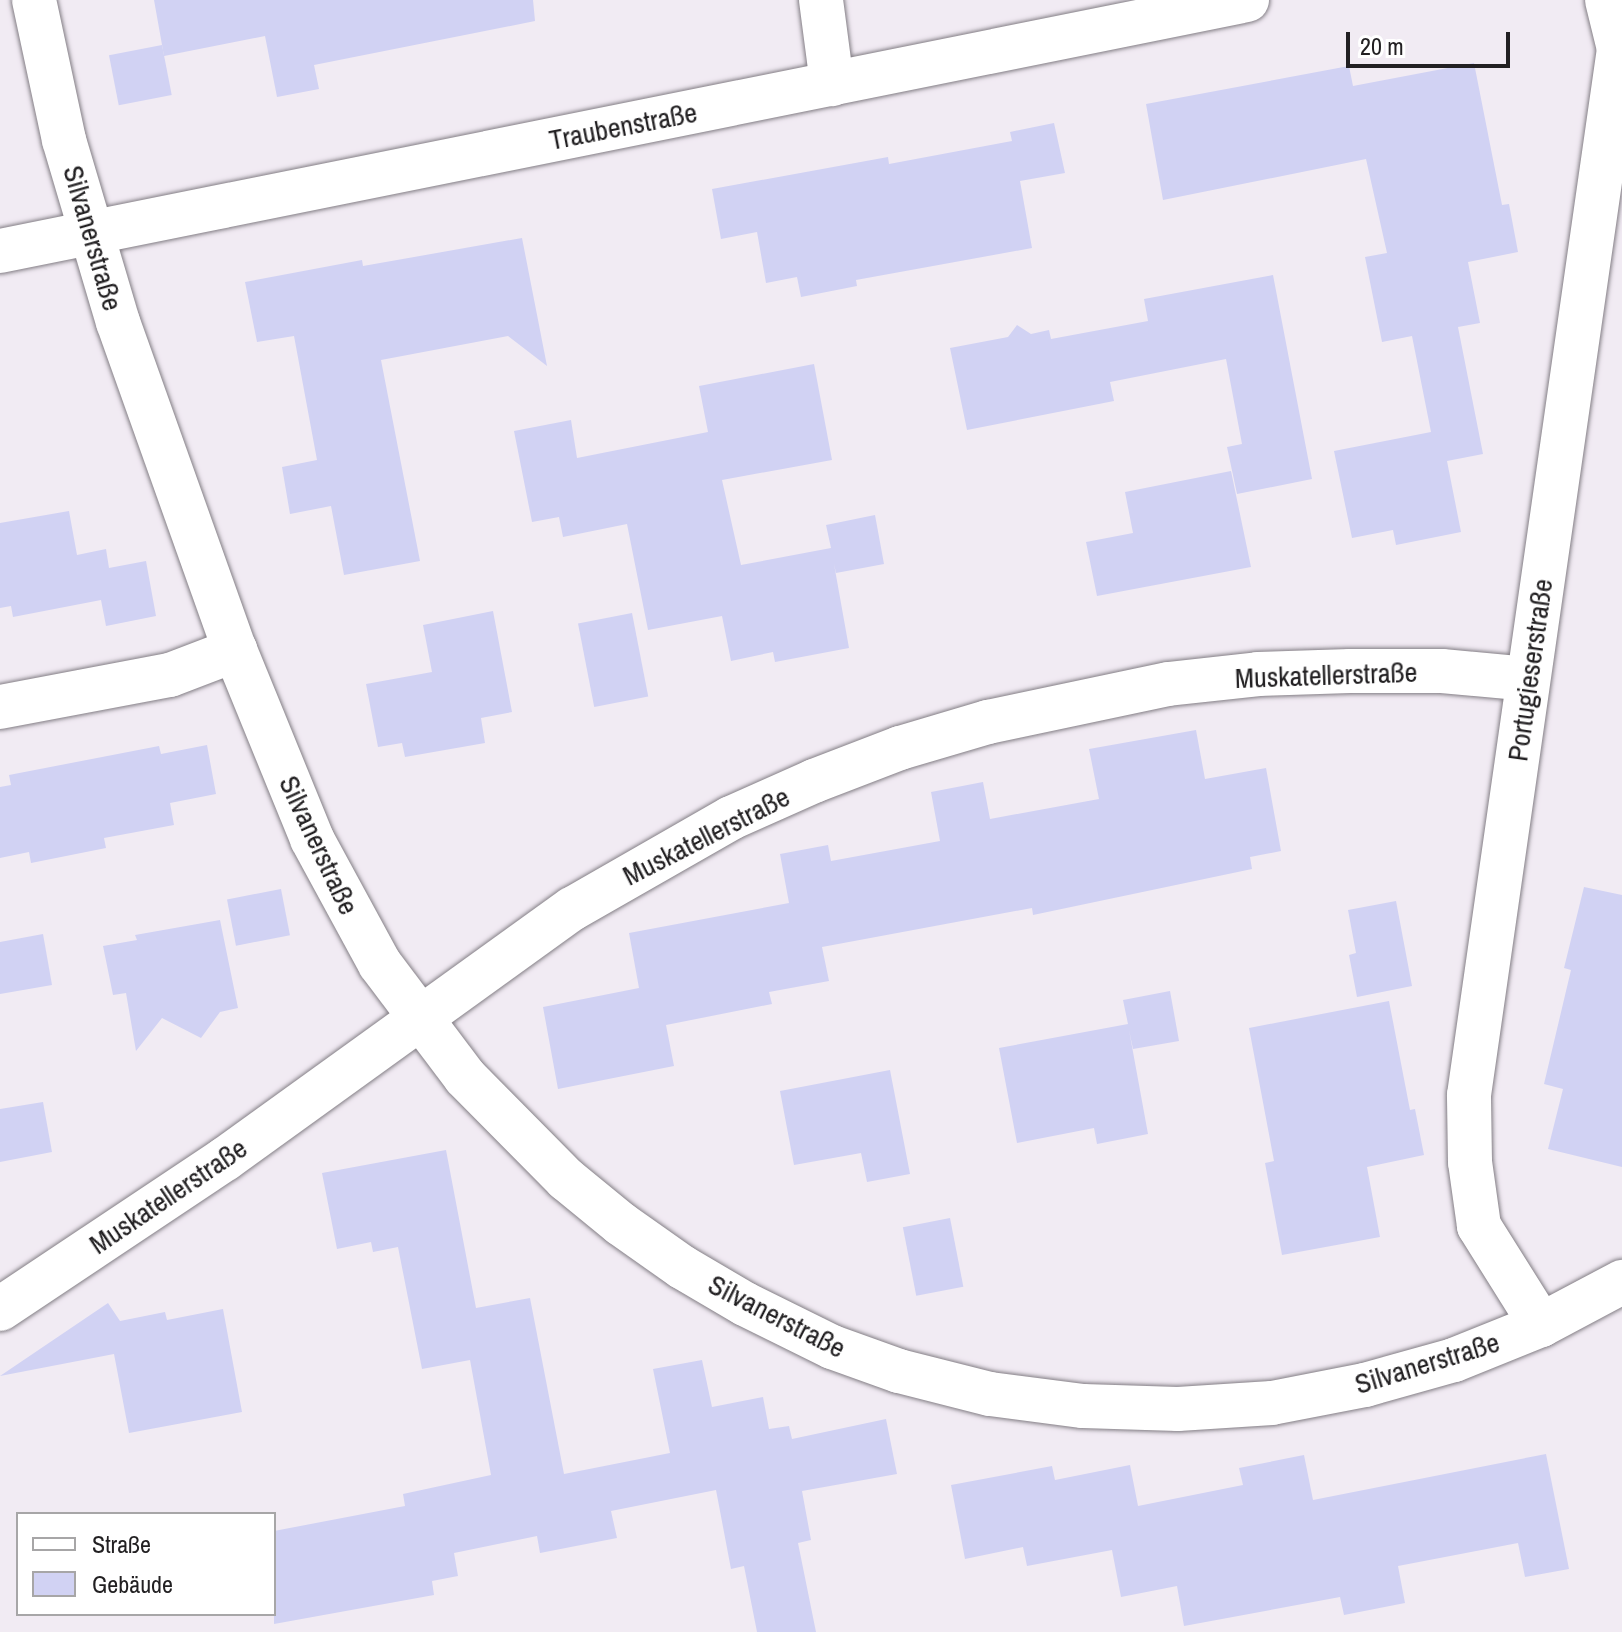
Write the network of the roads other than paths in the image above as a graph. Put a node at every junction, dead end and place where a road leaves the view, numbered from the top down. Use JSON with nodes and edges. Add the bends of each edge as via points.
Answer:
{"nodes":[{"id":1,"x":34,"y":0,"type":"edge"},
{"id":2,"x":821,"y":0,"type":"edge"},
{"id":3,"x":1247,"y":0,"type":"edge"},
{"id":4,"x":1607,"y":0,"type":"edge"},
{"id":5,"x":832,"y":84,"type":"junction"},
{"id":6,"x":91,"y":233,"type":"junction"},
{"id":7,"x":0,"y":251,"type":"edge"},
{"id":8,"x":235,"y":650,"type":"junction"},
{"id":9,"x":1528,"y":679,"type":"junction"},
{"id":10,"x":0,"y":707,"type":"edge"},
{"id":11,"x":418,"y":1018,"type":"junction"},
{"id":12,"x":1622,"y":1282,"type":"edge"},
{"id":13,"x":0,"y":1309,"type":"edge"},
{"id":14,"x":1541,"y":1325,"type":"junction"}],
"edges":[{"from":1,"to":6,"type":"street","name":"Silvanerstraße","via":[[64,140]]},
{"from":2,"to":5,"type":"street"},
{"from":3,"to":5,"type":"street","name":"Traubenstraße"},
{"from":4,"to":9,"type":"street","name":"Portugieserstraße","via":[[1619,49]]},
{"from":5,"to":6,"type":"street","name":"Traubenstraße"},
{"from":6,"to":7,"type":"street","name":"Traubenstraße"},
{"from":6,"to":8,"type":"street","name":"Silvanerstraße"},
{"from":8,"to":10,"type":"street","via":[[170,675]]},
{"from":8,"to":11,"type":"street","name":"Silvanerstraße","via":[[312,839],[366,939]]},
{"from":9,"to":11,"type":"street","name":"Muskatellerstraße","via":[[1442,671],[1258,674],[1168,684],[1003,718],[900,748],[731,818],[650,861]]},
{"from":9,"to":14,"type":"street","name":"Portugieserstraße","via":[[1469,1095],[1470,1162],[1479,1226]]},
{"from":11,"to":13,"type":"street","name":"Muskatellerstraße","via":[[225,1159]]},
{"from":11,"to":14,"type":"street","name":"Silvanerstraße","via":[[514,1130],[621,1224],[745,1304],[810,1338],[899,1371],[990,1394],[1083,1406],[1178,1409],[1272,1403],[1454,1360]]},
{"from":12,"to":14,"type":"street","name":"Silvanerstraße"}]}
